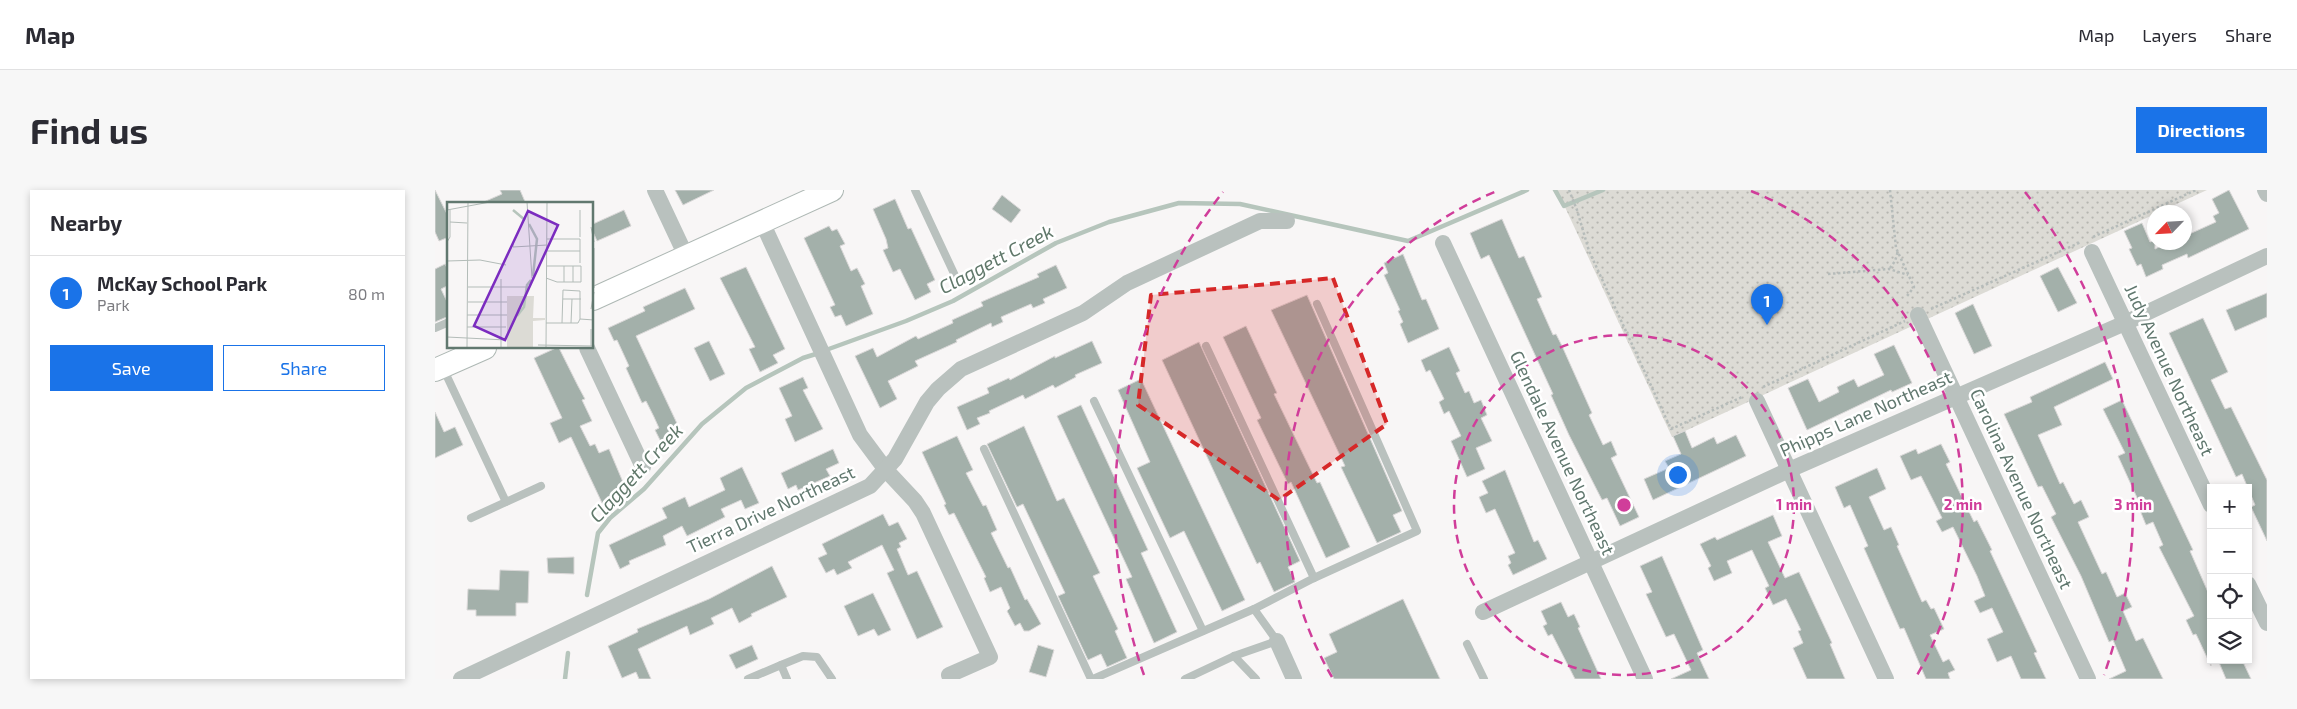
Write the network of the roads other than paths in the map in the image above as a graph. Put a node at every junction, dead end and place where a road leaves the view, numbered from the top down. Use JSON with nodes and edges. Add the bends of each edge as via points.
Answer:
{"nodes":[{"id":1,"x":655,"y":190,"type":"edge"},
{"id":2,"x":832,"y":190,"type":"edge"},
{"id":3,"x":915,"y":190,"type":"edge"},
{"id":4,"x":2265,"y":190,"type":"edge"},
{"id":5,"x":2267,"y":194,"type":"edge"},
{"id":6,"x":1287,"y":220,"type":"dead end"},
{"id":7,"x":762,"y":222,"type":"junction"},
{"id":8,"x":1443,"y":243,"type":"dead end"},
{"id":9,"x":2092,"y":252,"type":"dead end"},
{"id":10,"x":686,"y":256,"type":"junction"},
{"id":11,"x":2267,"y":256,"type":"edge"},
{"id":12,"x":958,"y":282,"type":"dead end"},
{"id":13,"x":594,"y":299,"type":"edge"},
{"id":14,"x":1317,"y":304,"type":"dead end"},
{"id":15,"x":1918,"y":315,"type":"road end"},
{"id":16,"x":2125,"y":322,"type":"junction"},
{"id":17,"x":447,"y":323,"type":"edge"},
{"id":18,"x":435,"y":328,"type":"edge"},
{"id":19,"x":1206,"y":346,"type":"dead end"},
{"id":20,"x":483,"y":349,"type":"edge"},
{"id":21,"x":587,"y":349,"type":"edge"},
{"id":22,"x":439,"y":368,"type":"edge"},
{"id":23,"x":1756,"y":394,"type":"road end"},
{"id":24,"x":1956,"y":396,"type":"junction"},
{"id":25,"x":1094,"y":402,"type":"dead end"},
{"id":26,"x":984,"y":449,"type":"dead end"},
{"id":27,"x":643,"y":467,"type":"dead end"},
{"id":28,"x":885,"y":470,"type":"junction"},
{"id":29,"x":1789,"y":470,"type":"junction"},
{"id":30,"x":541,"y":486,"type":"dead end"},
{"id":31,"x":2207,"y":496,"type":"edge"},
{"id":32,"x":506,"y":502,"type":"junction"},
{"id":33,"x":471,"y":518,"type":"dead end"},
{"id":34,"x":1590,"y":562,"type":"junction"},
{"id":35,"x":1314,"y":578,"type":"junction"},
{"id":36,"x":2252,"y":592,"type":"edge"},
{"id":37,"x":1254,"y":609,"type":"junction"},
{"id":38,"x":1483,"y":612,"type":"dead end"},
{"id":39,"x":2267,"y":624,"type":"edge"},
{"id":40,"x":1203,"y":631,"type":"junction"},
{"id":41,"x":1277,"y":641,"type":"junction"},
{"id":42,"x":1467,"y":644,"type":"dead end"},
{"id":43,"x":1233,"y":656,"type":"junction"},
{"id":44,"x":781,"y":665,"type":"junction"},
{"id":45,"x":949,"y":675,"type":"dead end"},
{"id":46,"x":461,"y":679,"type":"edge"},
{"id":47,"x":748,"y":679,"type":"edge"},
{"id":48,"x":787,"y":679,"type":"edge"},
{"id":49,"x":832,"y":679,"type":"edge"},
{"id":50,"x":1092,"y":679,"type":"edge"},
{"id":51,"x":1185,"y":679,"type":"edge"},
{"id":52,"x":1257,"y":679,"type":"edge"},
{"id":53,"x":1294,"y":679,"type":"edge"},
{"id":54,"x":1483,"y":679,"type":"edge"},
{"id":55,"x":1645,"y":679,"type":"edge"},
{"id":56,"x":1886,"y":679,"type":"edge"},
{"id":57,"x":2088,"y":679,"type":"edge"}],
"edges":[{"from":1,"to":10,"type":"street"},
{"from":2,"to":7,"type":"street"},
{"from":3,"to":12,"type":"lane"},
{"from":4,"to":5,"type":"street"},
{"from":6,"to":28,"type":"street","name":"Tierra Drive Northeast","via":[[1259,221],[1127,283],[1083,313],[961,369],[927,402],[904,444]]},
{"from":7,"to":10,"type":"street"},
{"from":7,"to":28,"type":"street","via":[[860,434]]},
{"from":8,"to":34,"type":"street","name":"Glendale Avenue Northeast"},
{"from":9,"to":16,"type":"street","name":"Judy Avenue Northeast"},
{"from":10,"to":13,"type":"street"},
{"from":11,"to":16,"type":"street","name":"Phipps Lane Northeast"},
{"from":14,"to":35,"type":"lane","via":[[1417,531]]},
{"from":15,"to":24,"type":"street","name":"Carolina Avenue Northeast"},
{"from":16,"to":24,"type":"street","name":"Phipps Lane Northeast"},
{"from":16,"to":31,"type":"street","name":"Judy Avenue Northeast"},
{"from":17,"to":18,"type":"lane"},
{"from":19,"to":35,"type":"lane"},
{"from":20,"to":22,"type":"street"},
{"from":21,"to":27,"type":"street"},
{"from":22,"to":32,"type":"lane"},
{"from":23,"to":29,"type":"street"},
{"from":24,"to":29,"type":"street","name":"Phipps Lane Northeast"},
{"from":24,"to":57,"type":"street","name":"Carolina Avenue Northeast"},
{"from":25,"to":40,"type":"lane"},
{"from":26,"to":50,"type":"lane"},
{"from":28,"to":45,"type":"street","via":[[923,513],[990,657]]},
{"from":28,"to":46,"type":"street","name":"Tierra Drive Northeast","via":[[870,486]]},
{"from":29,"to":34,"type":"street","name":"Phipps Lane Northeast"},
{"from":29,"to":56,"type":"street"},
{"from":30,"to":32,"type":"lane"},
{"from":32,"to":33,"type":"lane"},
{"from":34,"to":38,"type":"street","name":"Phipps Lane Northeast"},
{"from":34,"to":55,"type":"street","name":"Glendale Avenue Northeast"},
{"from":35,"to":37,"type":"lane"},
{"from":36,"to":39,"type":"street"},
{"from":37,"to":40,"type":"lane"},
{"from":37,"to":41,"type":"lane"},
{"from":40,"to":50,"type":"lane"},
{"from":41,"to":43,"type":"lane"},
{"from":41,"to":53,"type":"street"},
{"from":42,"to":54,"type":"lane"},
{"from":43,"to":51,"type":"lane"},
{"from":43,"to":52,"type":"lane"},
{"from":44,"to":47,"type":"lane"},
{"from":44,"to":48,"type":"lane"},
{"from":44,"to":49,"type":"lane","via":[[803,656],[817,657]]}]}
